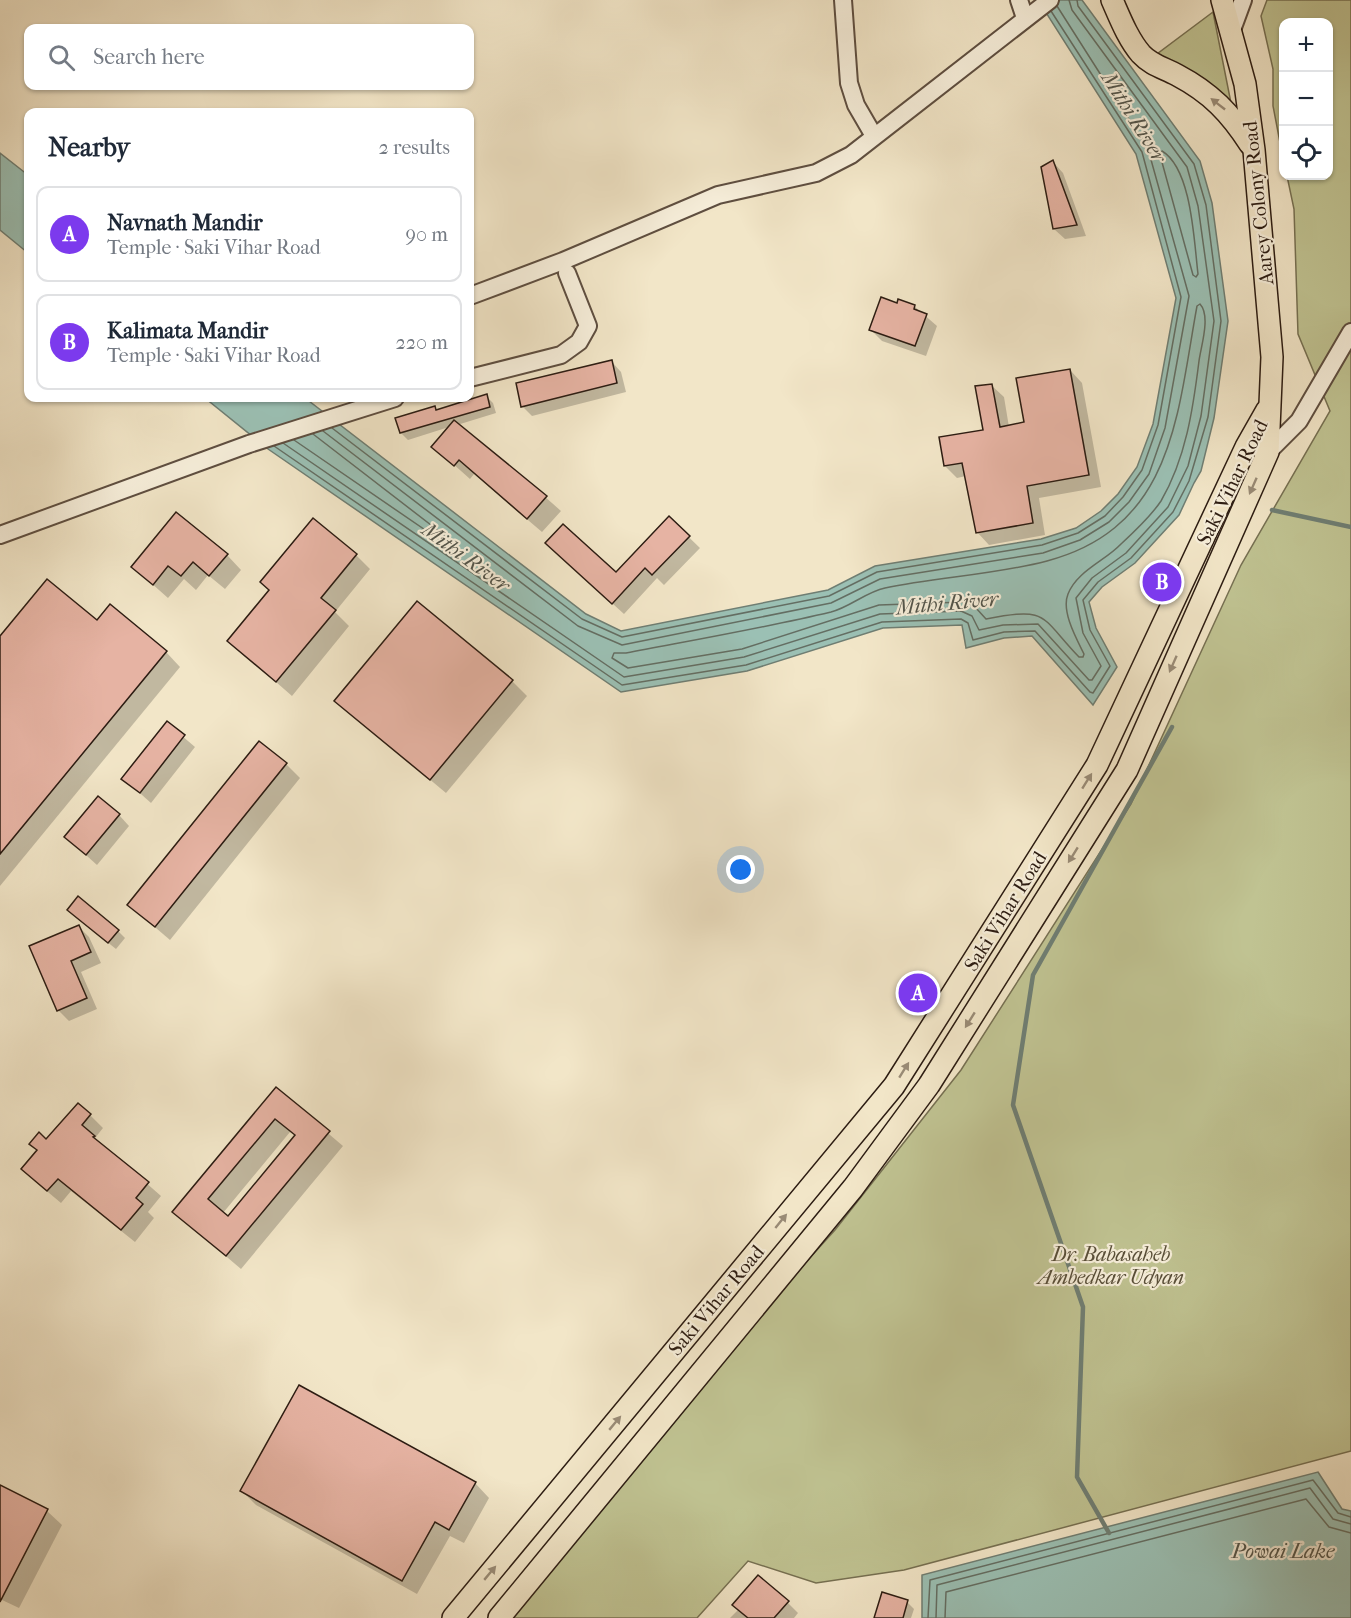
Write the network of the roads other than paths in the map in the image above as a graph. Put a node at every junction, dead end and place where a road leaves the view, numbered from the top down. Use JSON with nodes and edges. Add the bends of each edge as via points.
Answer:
{"nodes":[{"id":1,"x":843,"y":0,"type":"edge"},
{"id":2,"x":1018,"y":0,"type":"edge"},
{"id":3,"x":1050,"y":0,"type":"edge"},
{"id":4,"x":1112,"y":0,"type":"edge"},
{"id":5,"x":1222,"y":0,"type":"edge"},
{"id":6,"x":1243,"y":0,"type":"edge"},
{"id":7,"x":1029,"y":15,"type":"junction"},
{"id":8,"x":1232,"y":30,"type":"junction"},
{"id":9,"x":874,"y":136,"type":"junction"},
{"id":10,"x":1254,"y":150,"type":"junction"},
{"id":11,"x":567,"y":273,"type":"dead end"},
{"id":12,"x":474,"y":294,"type":"edge"},
{"id":13,"x":1351,"y":332,"type":"edge"},
{"id":14,"x":474,"y":377,"type":"edge"},
{"id":15,"x":381,"y":402,"type":"edge"},
{"id":16,"x":1268,"y":409,"type":"junction"},
{"id":17,"x":1246,"y":447,"type":"junction"},
{"id":18,"x":1268,"y":452,"type":"junction"},
{"id":19,"x":0,"y":535,"type":"edge"},
{"id":20,"x":1130,"y":694,"type":"junction"},
{"id":21,"x":1154,"y":707,"type":"junction"},
{"id":22,"x":1072,"y":805,"type":"junction"},
{"id":23,"x":1095,"y":820,"type":"junction"},
{"id":24,"x":530,"y":1525,"type":"junction"},
{"id":25,"x":556,"y":1548,"type":"junction"},
{"id":26,"x":453,"y":1618,"type":"edge"},
{"id":27,"x":499,"y":1618,"type":"edge"}],
"edges":[{"from":1,"to":9,"type":"street","via":[[849,83],[856,105]]},
{"from":2,"to":7,"type":"street"},
{"from":3,"to":7,"type":"street"},
{"from":10,"to":4,"type":"main road","one_way":true,"via":[[1230,114],[1203,92],[1141,54]]},
{"from":5,"to":8,"type":"main road","name":"Aarey Colony Road"},
{"from":6,"to":8,"type":"street"},
{"from":7,"to":9,"type":"street"},
{"from":8,"to":10,"type":"main road","name":"Aarey Colony Road","via":[[1245,84]]},
{"from":9,"to":12,"type":"street","via":[[851,155],[816,172],[718,195]]},
{"from":10,"to":16,"type":"main road","name":"Aarey Colony Road","via":[[1272,357]]},
{"from":11,"to":14,"type":"street","via":[[588,326],[579,342],[561,355]]},
{"from":13,"to":18,"type":"street","via":[[1299,422]]},
{"from":15,"to":19,"type":"street","via":[[249,444]]},
{"from":16,"to":17,"type":"main road","name":"Saki Vihar Road"},
{"from":16,"to":18,"type":"main road","name":"Saki Vihar Road"},
{"from":17,"to":18,"type":"street"},
{"from":17,"to":20,"type":"main road","name":"Saki Vihar Road"},
{"from":18,"to":21,"type":"main road","name":"Saki Vihar Road","one_way":true},
{"from":20,"to":21,"type":"main road"},
{"from":22,"to":20,"type":"main road","name":"Saki Vihar Road","one_way":true,"via":[[1097,765]]},
{"from":21,"to":23,"type":"main road","name":"Saki Vihar Road","via":[[1126,770]]},
{"from":22,"to":23,"type":"main road"},
{"from":24,"to":22,"type":"main road","name":"Saki Vihar Road","one_way":true,"via":[[894,1086]]},
{"from":23,"to":25,"type":"main road","name":"Saki Vihar Road","one_way":true,"via":[[929,1085],[853,1188]]},
{"from":24,"to":25,"type":"main road"},
{"from":26,"to":24,"type":"main road","name":"Saki Vihar Road","one_way":true},
{"from":25,"to":27,"type":"main road","name":"Saki Vihar Road"}]}
